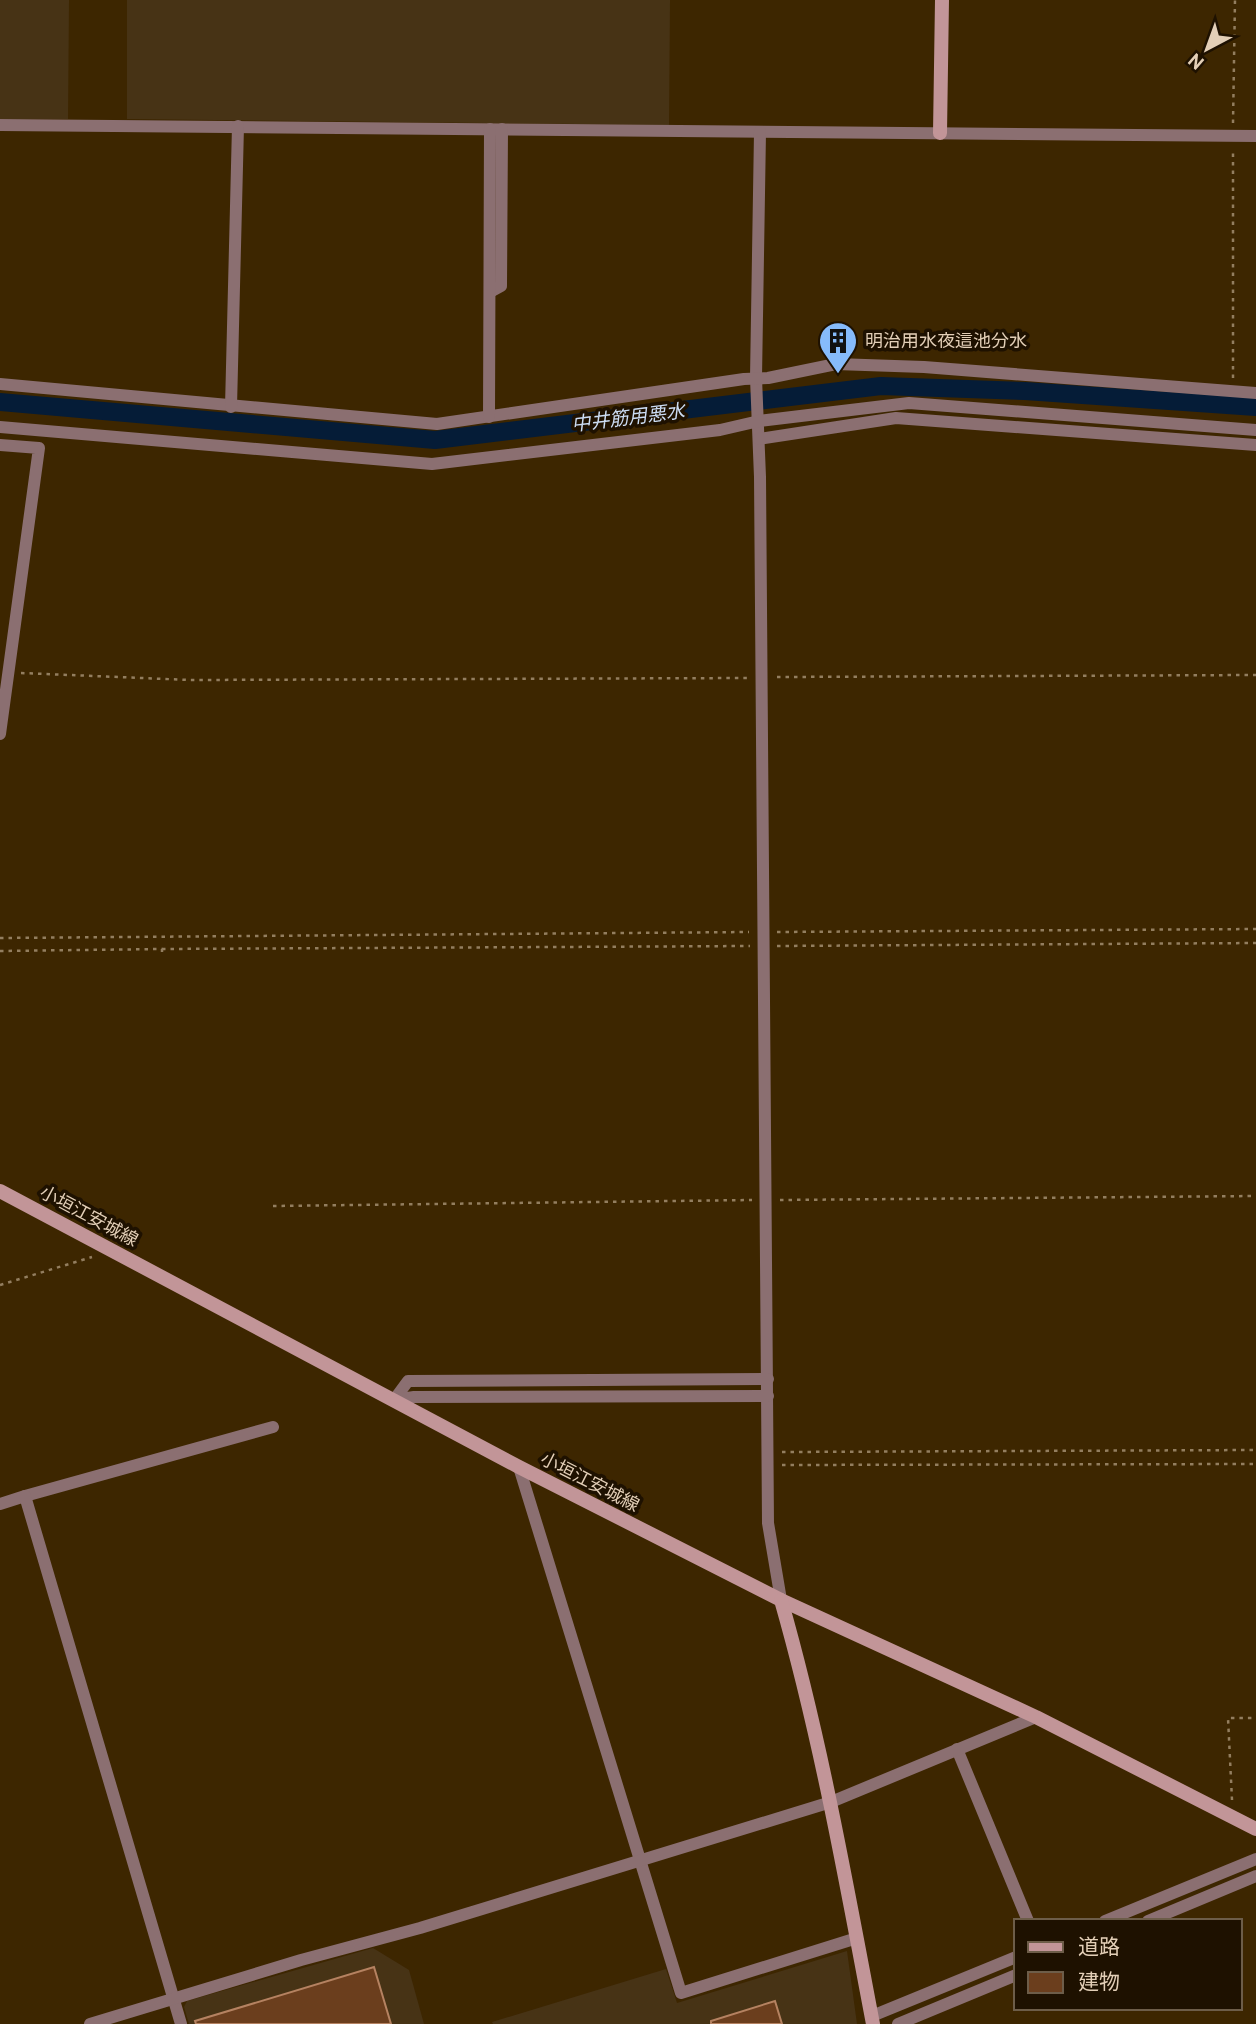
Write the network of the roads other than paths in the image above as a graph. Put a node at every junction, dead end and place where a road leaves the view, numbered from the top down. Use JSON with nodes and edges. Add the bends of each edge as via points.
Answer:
{"nodes":[{"id":1,"x":942,"y":0,"type":"edge"},
{"id":2,"x":0,"y":125,"type":"edge"},
{"id":3,"x":238,"y":126,"type":"junction"},
{"id":4,"x":496,"y":129,"type":"junction"},
{"id":5,"x":760,"y":132,"type":"junction"},
{"id":6,"x":940,"y":134,"type":"junction"},
{"id":7,"x":1256,"y":136,"type":"edge"},
{"id":8,"x":0,"y":384,"type":"edge"},
{"id":9,"x":756,"y":385,"type":"junction"},
{"id":10,"x":1256,"y":393,"type":"edge"},
{"id":11,"x":231,"y":407,"type":"junction"},
{"id":12,"x":489,"y":417,"type":"junction"},
{"id":13,"x":759,"y":417,"type":"junction"},
{"id":14,"x":0,"y":427,"type":"edge"},
{"id":15,"x":1256,"y":430,"type":"edge"},
{"id":16,"x":759,"y":439,"type":"junction"},
{"id":17,"x":1256,"y":444,"type":"edge"},
{"id":18,"x":0,"y":445,"type":"edge"},
{"id":19,"x":0,"y":734,"type":"edge"},
{"id":20,"x":0,"y":1191,"type":"edge"},
{"id":21,"x":768,"y":1379,"type":"junction"},
{"id":22,"x":768,"y":1395,"type":"junction"},
{"id":23,"x":394,"y":1400,"type":"junction"},
{"id":24,"x":273,"y":1427,"type":"dead end"},
{"id":25,"x":519,"y":1467,"type":"junction"},
{"id":26,"x":26,"y":1496,"type":"junction"},
{"id":27,"x":0,"y":1504,"type":"edge"},
{"id":28,"x":780,"y":1600,"type":"junction"},
{"id":29,"x":1036,"y":1717,"type":"junction"},
{"id":30,"x":957,"y":1749,"type":"junction"},
{"id":31,"x":831,"y":1802,"type":"junction"},
{"id":32,"x":1256,"y":1829,"type":"edge"},
{"id":33,"x":1256,"y":1859,"type":"edge"},
{"id":34,"x":639,"y":1860,"type":"junction"},
{"id":35,"x":1256,"y":1876,"type":"edge"},
{"id":36,"x":1027,"y":1919,"type":"edge"},
{"id":37,"x":1110,"y":1919,"type":"edge"},
{"id":38,"x":1152,"y":1919,"type":"edge"},
{"id":39,"x":857,"y":1938,"type":"junction"},
{"id":40,"x":1014,"y":1958,"type":"edge"},
{"id":41,"x":1014,"y":1976,"type":"edge"},
{"id":42,"x":173,"y":1999,"type":"junction"},
{"id":43,"x":872,"y":2020,"type":"edge"},
{"id":44,"x":89,"y":2024,"type":"edge"},
{"id":45,"x":181,"y":2024,"type":"edge"},
{"id":46,"x":898,"y":2024,"type":"edge"}],
"edges":[{"from":1,"to":6,"type":"main road"},
{"from":2,"to":3,"type":"street"},
{"from":3,"to":4,"type":"street"},
{"from":3,"to":11,"type":"street"},
{"from":4,"to":5,"type":"street"},
{"from":4,"to":12,"type":"street","via":[[501,286],[489,292]]},
{"from":5,"to":6,"type":"street"},
{"from":5,"to":9,"type":"street"},
{"from":6,"to":7,"type":"street"},
{"from":8,"to":11,"type":"street"},
{"from":9,"to":10,"type":"street","via":[[768,378],[836,364],[924,366]]},
{"from":9,"to":12,"type":"street"},
{"from":9,"to":13,"type":"street"},
{"from":11,"to":12,"type":"street","via":[[437,424]]},
{"from":13,"to":14,"type":"street","via":[[720,430],[432,464]]},
{"from":13,"to":15,"type":"street","via":[[909,403]]},
{"from":13,"to":16,"type":"street"},
{"from":16,"to":17,"type":"street","via":[[896,418]]},
{"from":16,"to":21,"type":"street"},
{"from":18,"to":19,"type":"street","via":[[39,449]]},
{"from":20,"to":23,"type":"main road","name":"小垣江安城線"},
{"from":21,"to":22,"type":"street"},
{"from":21,"to":23,"type":"street","via":[[408,1381]]},
{"from":22,"to":23,"type":"street"},
{"from":22,"to":28,"type":"street","via":[[768,1523]]},
{"from":23,"to":25,"type":"main road","name":"小垣江安城線"},
{"from":24,"to":26,"type":"street"},
{"from":25,"to":28,"type":"main road","name":"小垣江安城線"},
{"from":25,"to":34,"type":"street"},
{"from":26,"to":27,"type":"street"},
{"from":26,"to":42,"type":"street"},
{"from":28,"to":29,"type":"main road","name":"小垣江安城線"},
{"from":28,"to":31,"type":"main road"},
{"from":29,"to":30,"type":"street"},
{"from":29,"to":32,"type":"main road","name":"小垣江安城線"},
{"from":30,"to":31,"type":"street"},
{"from":30,"to":36,"type":"street"},
{"from":31,"to":34,"type":"street"},
{"from":31,"to":39,"type":"main road"},
{"from":33,"to":37,"type":"street"},
{"from":34,"to":39,"type":"street","via":[[681,1993]]},
{"from":34,"to":42,"type":"street"},
{"from":35,"to":38,"type":"street"},
{"from":39,"to":43,"type":"main road"},
{"from":40,"to":43,"type":"street"},
{"from":41,"to":46,"type":"street"},
{"from":42,"to":44,"type":"street"},
{"from":42,"to":45,"type":"street"}]}
